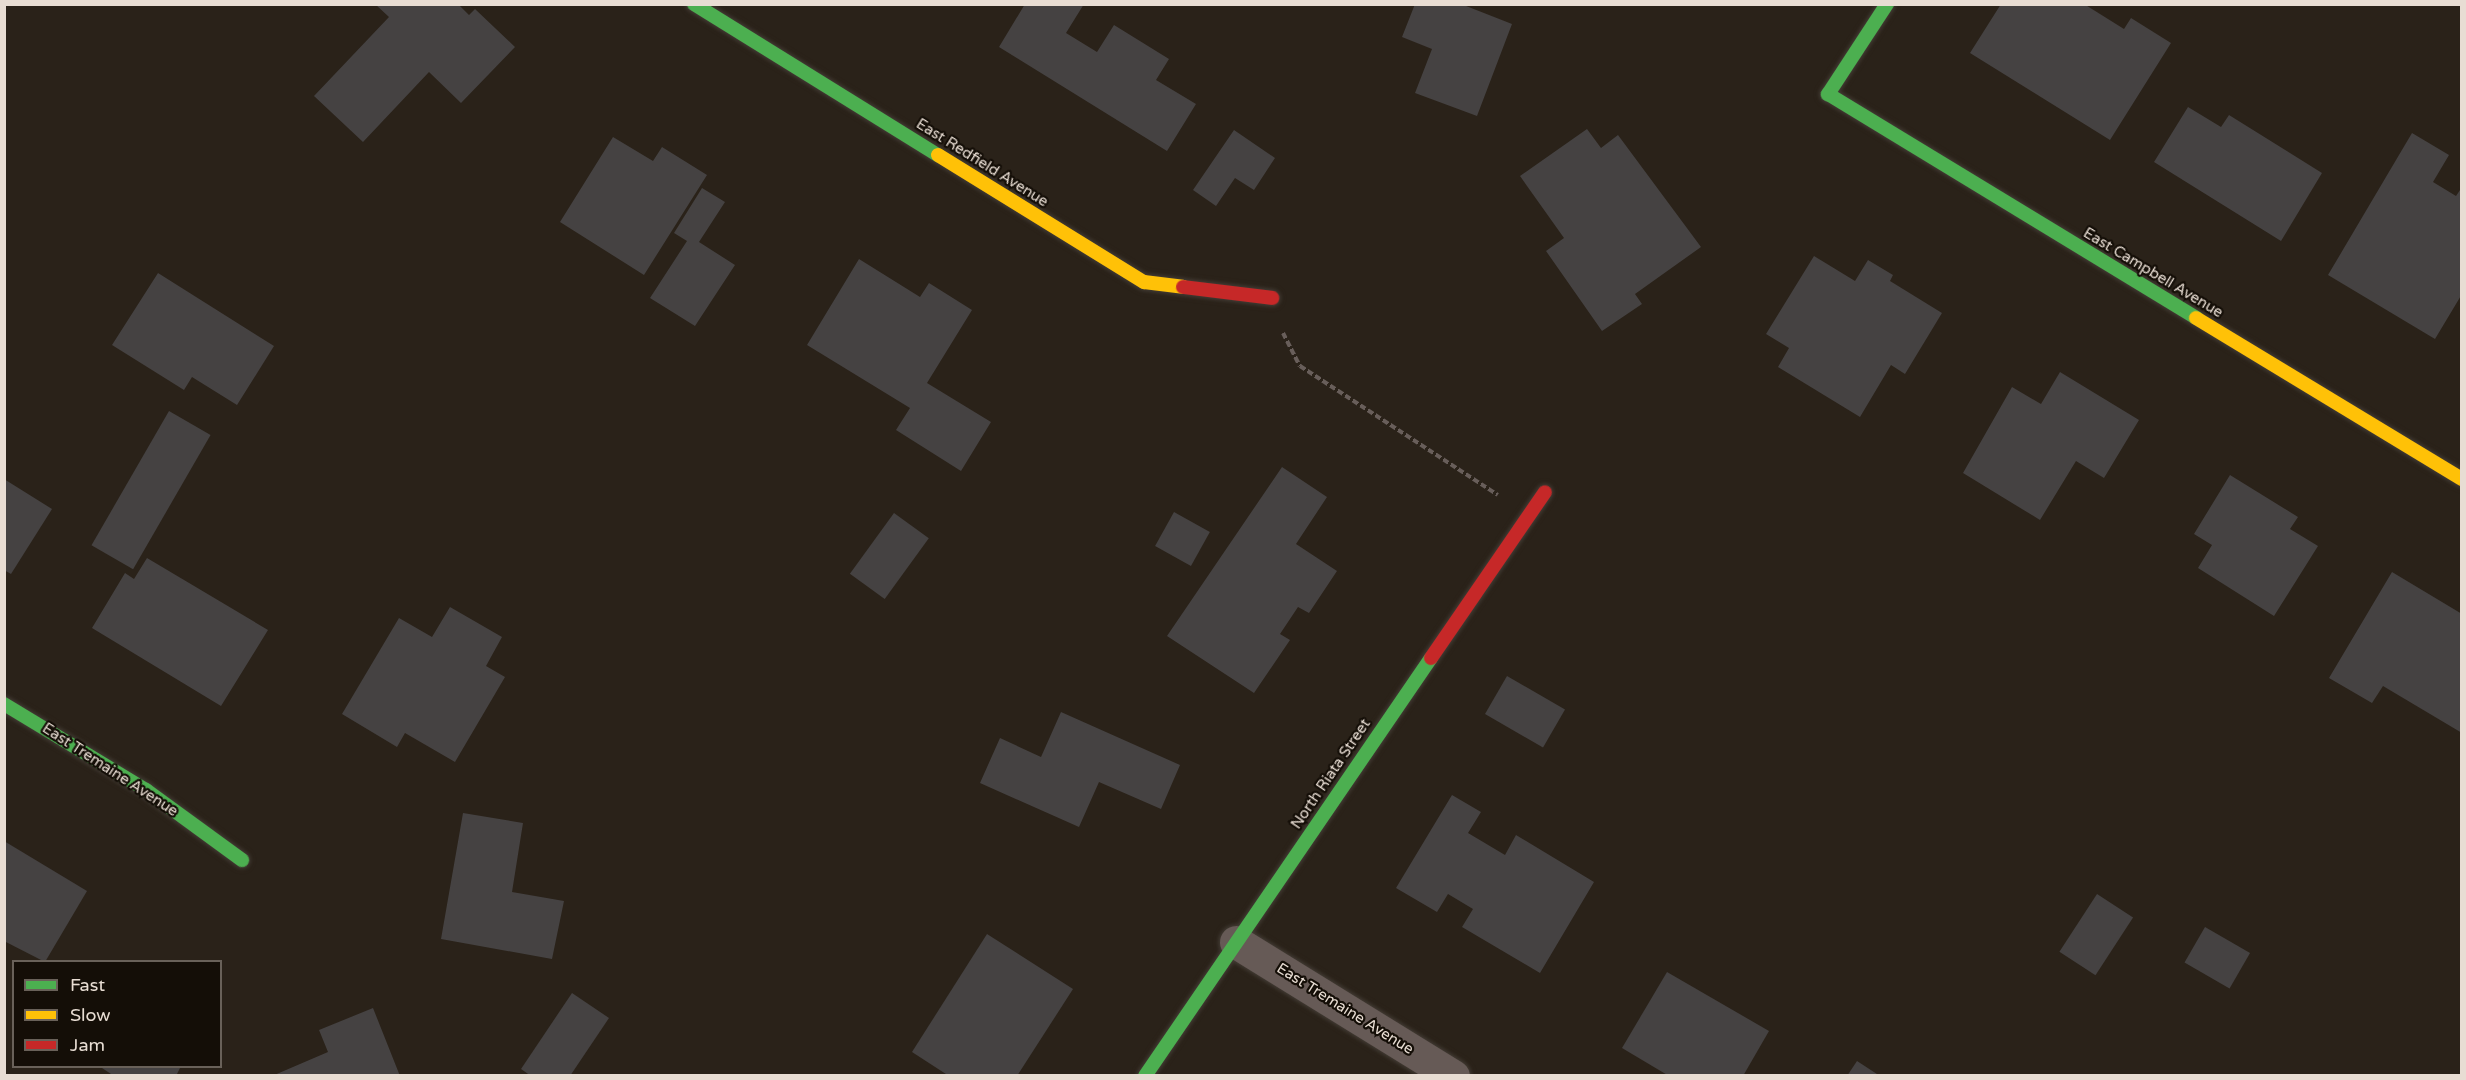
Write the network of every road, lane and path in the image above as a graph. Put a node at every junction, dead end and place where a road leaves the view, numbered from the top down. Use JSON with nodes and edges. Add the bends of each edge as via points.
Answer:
{"nodes":[{"id":1,"x":694,"y":4,"type":"edge"},
{"id":2,"x":1887,"y":4,"type":"edge"},
{"id":3,"x":1272,"y":298,"type":"joint"},
{"id":4,"x":2462,"y":479,"type":"edge"},
{"id":5,"x":1545,"y":492,"type":"joint"},
{"id":6,"x":4,"y":704,"type":"edge"},
{"id":7,"x":242,"y":860,"type":"dead end"},
{"id":8,"x":1236,"y":942,"type":"junction"},
{"id":9,"x":1145,"y":1076,"type":"edge"},
{"id":10,"x":1454,"y":1076,"type":"edge"}],
"edges":[{"from":1,"to":3,"type":"street","name":"East Redfield Avenue","via":[[1144,282]]},
{"from":2,"to":4,"type":"street","name":"East Campbell Avenue","via":[[1828,94]]},
{"from":3,"to":5,"type":"path","via":[[1300,366],[1496,495]]},
{"from":5,"to":8,"type":"street","name":"North Riata Street"},
{"from":6,"to":7,"type":"street","name":"East Tremaine Avenue","via":[[146,790]]},
{"from":8,"to":9,"type":"street","name":"North Riata Street"},
{"from":8,"to":10,"type":"street","name":"East Tremaine Avenue"}]}
